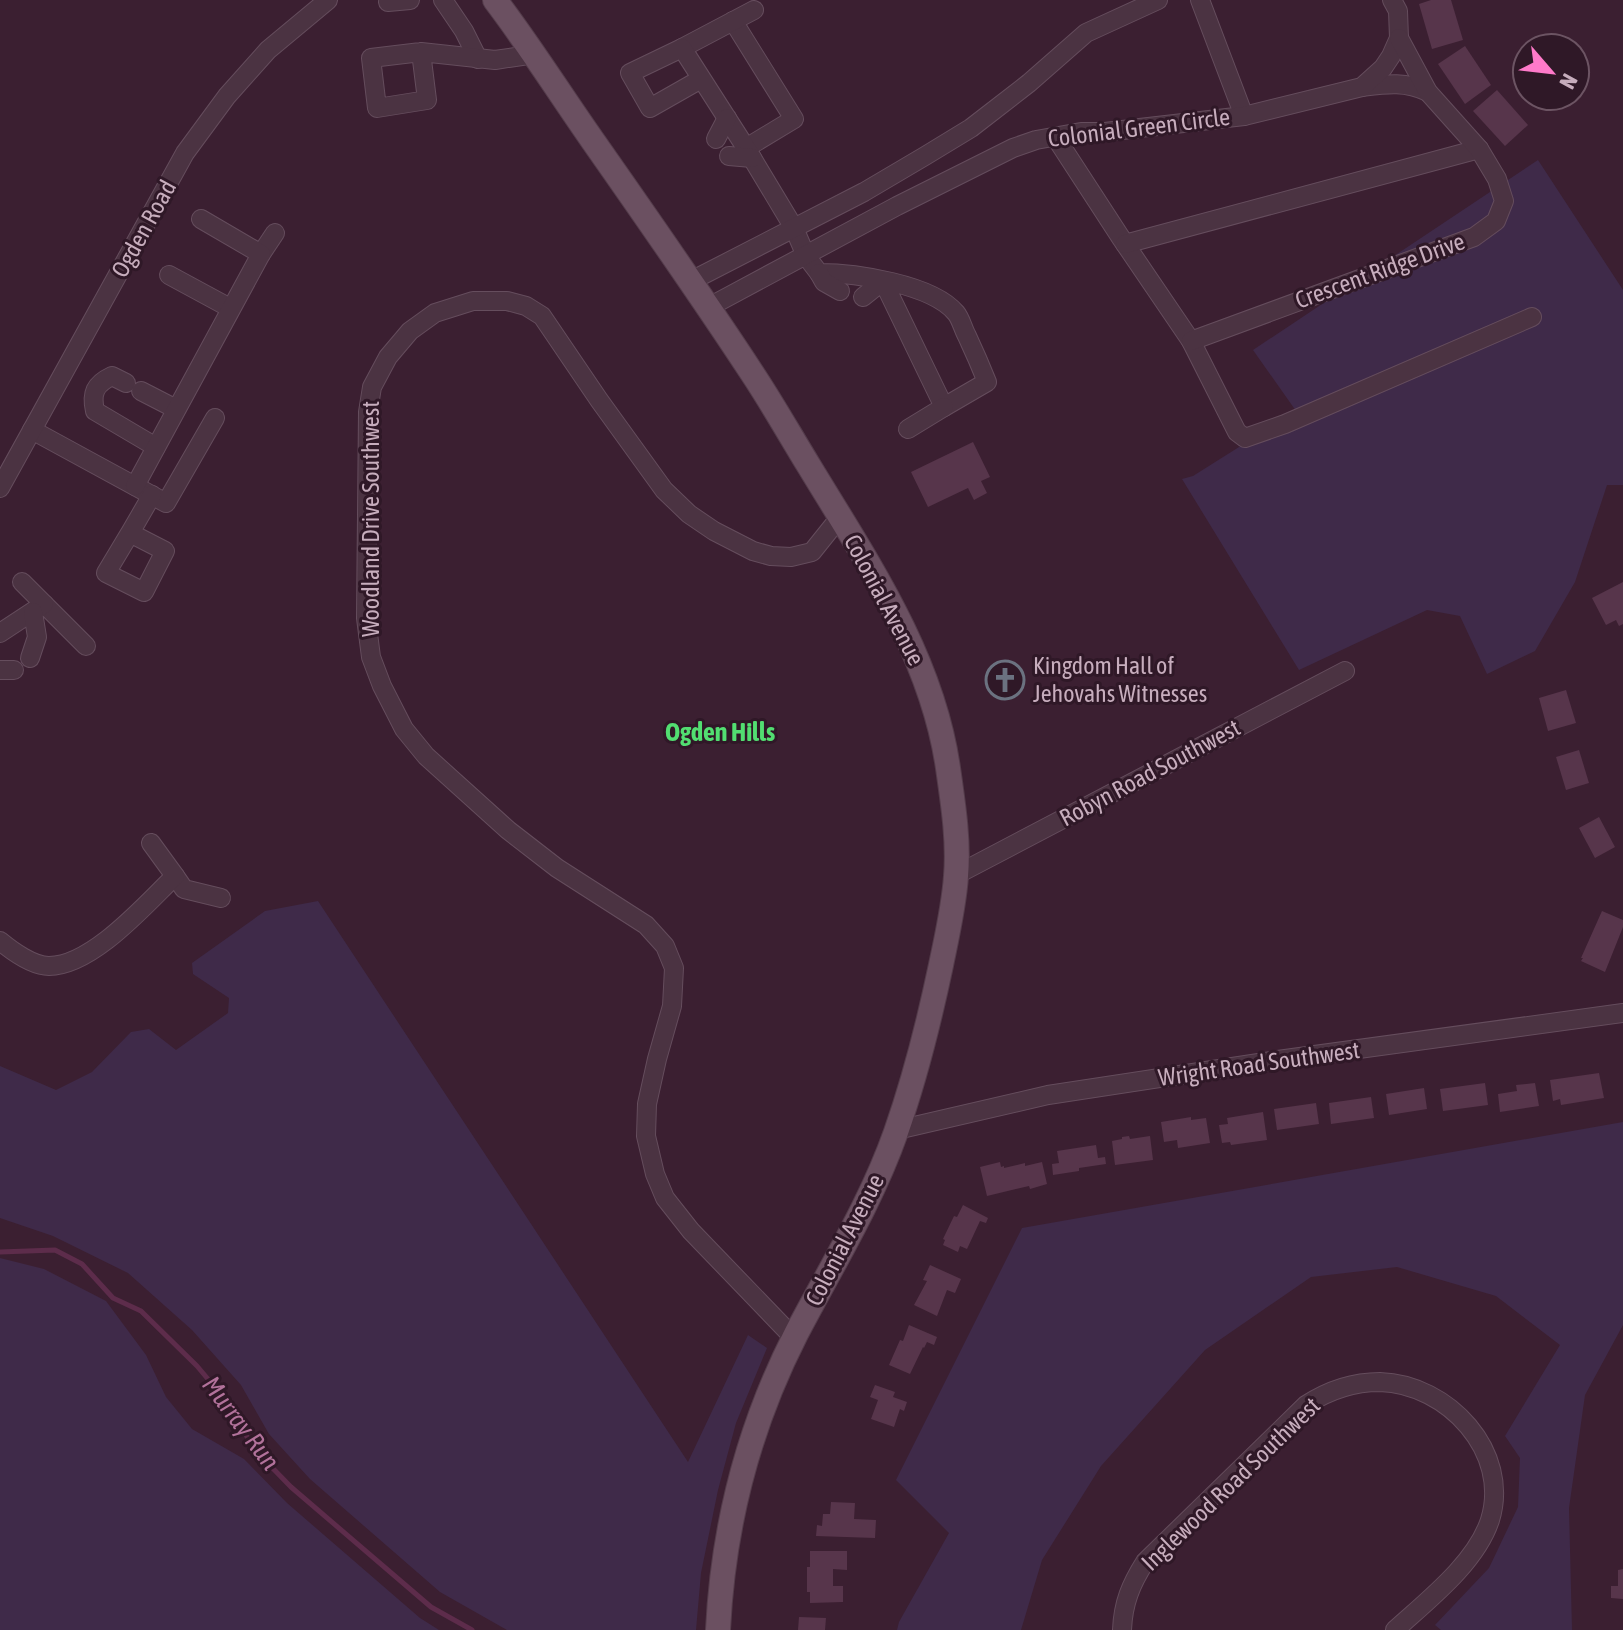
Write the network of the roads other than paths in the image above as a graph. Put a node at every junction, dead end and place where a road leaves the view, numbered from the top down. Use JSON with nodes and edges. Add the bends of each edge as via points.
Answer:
{"nodes":[{"id":1,"x":328,"y":0,"type":"edge"},
{"id":2,"x":410,"y":0,"type":"edge"},
{"id":3,"x":443,"y":0,"type":"edge"},
{"id":4,"x":495,"y":0,"type":"edge"},
{"id":5,"x":1158,"y":0,"type":"edge"},
{"id":6,"x":1200,"y":0,"type":"edge"},
{"id":7,"x":1392,"y":0,"type":"edge"},
{"id":8,"x":388,"y":2,"type":"edge"},
{"id":9,"x":754,"y":10,"type":"dead end"},
{"id":10,"x":733,"y":21,"type":"junction"},
{"id":11,"x":1399,"y":38,"type":"junction"},
{"id":12,"x":682,"y":48,"type":"junction"},
{"id":13,"x":421,"y":52,"type":"junction"},
{"id":14,"x":535,"y":54,"type":"junction"},
{"id":15,"x":478,"y":59,"type":"junction"},
{"id":16,"x":701,"y":79,"type":"junction"},
{"id":17,"x":1362,"y":87,"type":"junction"},
{"id":18,"x":1428,"y":92,"type":"junction"},
{"id":19,"x":1244,"y":116,"type":"junction"},
{"id":20,"x":727,"y":118,"type":"junction"},
{"id":21,"x":1056,"y":138,"type":"junction"},
{"id":22,"x":716,"y":139,"type":"dead end"},
{"id":23,"x":1479,"y":149,"type":"junction"},
{"id":24,"x":742,"y":154,"type":"junction"},
{"id":25,"x":201,"y":219,"type":"dead end"},
{"id":26,"x":794,"y":228,"type":"junction"},
{"id":27,"x":275,"y":233,"type":"dead end"},
{"id":28,"x":1125,"y":244,"type":"junction"},
{"id":29,"x":261,"y":254,"type":"junction"},
{"id":30,"x":806,"y":256,"type":"junction"},
{"id":31,"x":819,"y":273,"type":"junction"},
{"id":32,"x":169,"y":275,"type":"dead end"},
{"id":33,"x":691,"y":281,"type":"junction"},
{"id":34,"x":883,"y":281,"type":"junction"},
{"id":35,"x":840,"y":291,"type":"dead end"},
{"id":36,"x":863,"y":297,"type":"dead end"},
{"id":37,"x":230,"y":308,"type":"junction"},
{"id":38,"x":707,"y":308,"type":"junction"},
{"id":39,"x":1532,"y":317,"type":"dead end"},
{"id":40,"x":1191,"y":341,"type":"junction"},
{"id":41,"x":944,"y":407,"type":"junction"},
{"id":42,"x":176,"y":409,"type":"junction"},
{"id":43,"x":215,"y":418,"type":"dead end"},
{"id":44,"x":908,"y":429,"type":"dead end"},
{"id":45,"x":32,"y":430,"type":"junction"},
{"id":46,"x":156,"y":447,"type":"junction"},
{"id":47,"x":0,"y":488,"type":"edge"},
{"id":48,"x":144,"y":490,"type":"junction"},
{"id":49,"x":840,"y":517,"type":"junction"},
{"id":50,"x":130,"y":533,"type":"dead end"},
{"id":51,"x":22,"y":582,"type":"dead end"},
{"id":52,"x":38,"y":608,"type":"junction"},
{"id":53,"x":0,"y":633,"type":"edge"},
{"id":54,"x":86,"y":646,"type":"dead end"},
{"id":55,"x":30,"y":658,"type":"dead end"},
{"id":56,"x":1345,"y":671,"type":"dead end"},
{"id":57,"x":151,"y":843,"type":"dead end"},
{"id":58,"x":956,"y":875,"type":"junction"},
{"id":59,"x":175,"y":876,"type":"junction"},
{"id":60,"x":221,"y":898,"type":"dead end"},
{"id":61,"x":0,"y":941,"type":"edge"},
{"id":62,"x":1623,"y":1013,"type":"edge"},
{"id":63,"x":897,"y":1130,"type":"junction"},
{"id":64,"x":794,"y":1338,"type":"junction"},
{"id":65,"x":718,"y":1630,"type":"edge"},
{"id":66,"x":1122,"y":1630,"type":"edge"},
{"id":67,"x":1395,"y":1630,"type":"edge"}],
"edges":[{"from":1,"to":45,"type":"street","name":"Ogden Road","via":[[268,50],[185,153]]},
{"from":2,"to":8,"type":"street"},
{"from":3,"to":15,"type":"street"},
{"from":4,"to":14,"type":"main road","name":"Colonial Avenue"},
{"from":5,"to":26,"type":"street","via":[[1086,33],[971,128]]},
{"from":6,"to":19,"type":"street"},
{"from":7,"to":11,"type":"street"},
{"from":9,"to":10,"type":"street"},
{"from":10,"to":12,"type":"street"},
{"from":10,"to":24,"type":"street","via":[[794,119]]},
{"from":11,"to":17,"type":"street","via":[[1383,68]]},
{"from":11,"to":18,"type":"street","name":"Crescent Ridge Drive"},
{"from":12,"to":16,"type":"street"},
{"from":12,"to":16,"type":"street","via":[[630,73],[650,108]]},
{"from":13,"to":13,"type":"street","via":[[371,58],[377,108],[427,100]]},
{"from":13,"to":15,"type":"street"},
{"from":14,"to":15,"type":"street"},
{"from":14,"to":33,"type":"main road","name":"Colonial Avenue"},
{"from":16,"to":20,"type":"street"},
{"from":17,"to":18,"type":"street","name":"Colonial Green Circle","via":[[1402,83]]},
{"from":17,"to":19,"type":"street","name":"Colonial Green Circle"},
{"from":18,"to":23,"type":"street","name":"Crescent Ridge Drive"},
{"from":19,"to":21,"type":"street","name":"Colonial Green Circle"},
{"from":20,"to":22,"type":"street"},
{"from":20,"to":24,"type":"street"},
{"from":21,"to":28,"type":"street"},
{"from":21,"to":30,"type":"street","name":"Colonial Green Circle","via":[[1013,148]]},
{"from":23,"to":28,"type":"street"},
{"from":23,"to":40,"type":"street","name":"Crescent Ridge Drive","via":[[1504,201],[1496,221],[1474,237]]},
{"from":24,"to":26,"type":"street"},
{"from":25,"to":29,"type":"street"},
{"from":26,"to":30,"type":"street"},
{"from":26,"to":33,"type":"street"},
{"from":27,"to":29,"type":"street"},
{"from":28,"to":40,"type":"street"},
{"from":29,"to":37,"type":"street"},
{"from":30,"to":31,"type":"street"},
{"from":30,"to":38,"type":"street","name":"Colonial Green Circle"},
{"from":31,"to":34,"type":"street"},
{"from":31,"to":35,"type":"street"},
{"from":32,"to":37,"type":"street"},
{"from":33,"to":38,"type":"main road","name":"Colonial Avenue"},
{"from":34,"to":36,"type":"street"},
{"from":34,"to":41,"type":"street"},
{"from":34,"to":41,"type":"street","via":[[943,301],[957,314],[987,382]]},
{"from":37,"to":42,"type":"street"},
{"from":38,"to":49,"type":"main road","name":"Colonial Avenue"},
{"from":39,"to":40,"type":"street","via":[[1245,438],[1237,432]]},
{"from":41,"to":44,"type":"street"},
{"from":42,"to":46,"type":"street"},
{"from":42,"to":46,"type":"street","via":[[112,376],[95,391],[95,411]]},
{"from":43,"to":48,"type":"street","via":[[166,503]]},
{"from":45,"to":47,"type":"street","name":"Ogden Road"},
{"from":45,"to":48,"type":"street"},
{"from":46,"to":48,"type":"street"},
{"from":48,"to":50,"type":"street"},
{"from":49,"to":58,"type":"main road","name":"Colonial Avenue","via":[[907,635],[937,716],[948,765]]},
{"from":49,"to":64,"type":"street","name":"Woodland Drive Southwest","via":[[812,552],[791,557],[753,551],[714,531],[664,490],[542,316],[526,306],[473,301],[435,313],[410,331],[372,387],[366,618],[371,657],[382,686],[404,729],[426,756],[508,830],[646,925],[665,946],[674,968],[672,1006],[647,1104],[646,1136],[655,1174],[665,1198],[691,1231]]},
{"from":51,"to":52,"type":"street"},
{"from":52,"to":53,"type":"street"},
{"from":52,"to":54,"type":"street"},
{"from":52,"to":55,"type":"street"},
{"from":56,"to":58,"type":"street","name":"Robyn Road Southwest"},
{"from":57,"to":59,"type":"street"},
{"from":58,"to":63,"type":"main road","name":"Colonial Avenue","via":[[936,986]]},
{"from":59,"to":60,"type":"street","via":[[184,889]]},
{"from":59,"to":61,"type":"street","via":[[80,959],[48,966],[16,955]]},
{"from":62,"to":63,"type":"street","name":"Wright Road Southwest","via":[[1048,1095]]},
{"from":63,"to":64,"type":"main road","name":"Colonial Avenue","via":[[860,1216]]},
{"from":64,"to":65,"type":"main road","name":"Colonial Avenue","via":[[755,1431],[736,1501]]},
{"from":66,"to":67,"type":"street","name":"Inglewood Road Southwest","via":[[1125,1600],[1145,1562],[1306,1405],[1338,1388],[1383,1382],[1419,1391],[1456,1413],[1481,1444],[1494,1485],[1489,1523],[1475,1549]]}]}
